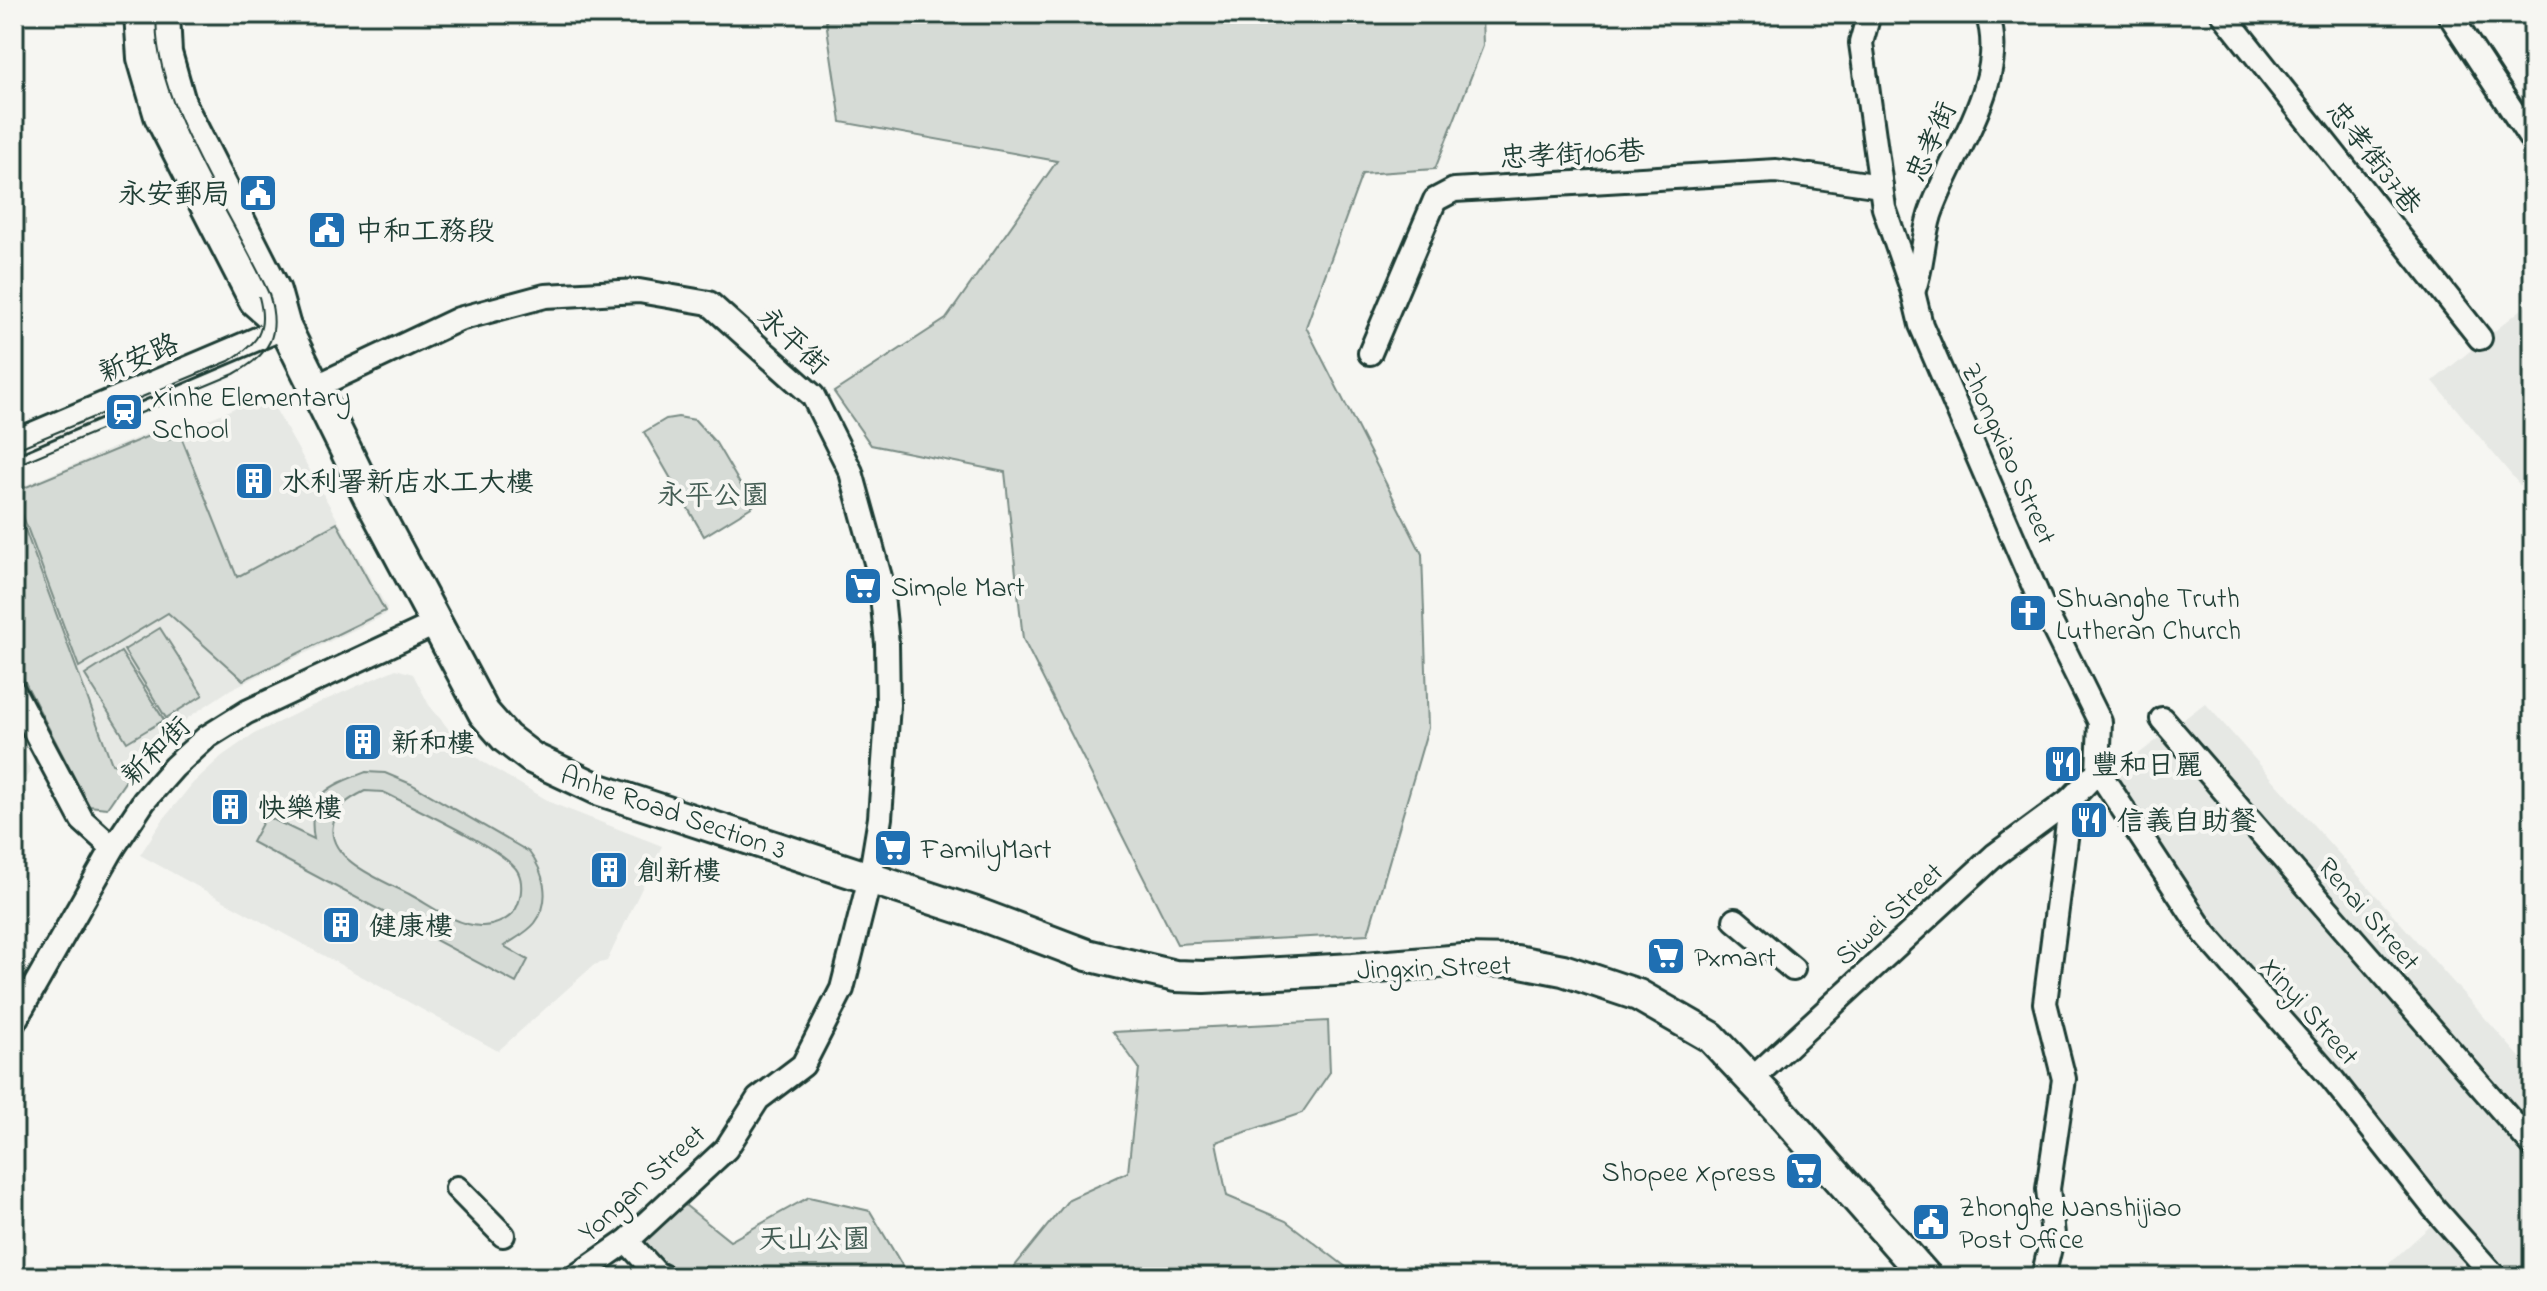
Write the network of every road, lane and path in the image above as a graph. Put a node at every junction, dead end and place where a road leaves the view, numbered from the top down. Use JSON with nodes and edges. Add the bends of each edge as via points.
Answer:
{"nodes":[{"id":1,"x":140,"y":14,"type":"edge"},
{"id":2,"x":164,"y":14,"type":"edge"},
{"id":3,"x":1869,"y":14,"type":"edge"},
{"id":4,"x":1987,"y":14,"type":"edge"},
{"id":5,"x":2223,"y":14,"type":"edge"},
{"id":6,"x":2449,"y":14,"type":"edge"},
{"id":7,"x":2533,"y":142,"type":"edge"},
{"id":8,"x":1881,"y":186,"type":"junction"},
{"id":9,"x":1913,"y":292,"type":"junction"},
{"id":10,"x":285,"y":327,"type":"junction"},
{"id":11,"x":2480,"y":338,"type":"dead end"},
{"id":12,"x":1370,"y":353,"type":"dead end"},
{"id":13,"x":315,"y":387,"type":"junction"},
{"id":14,"x":14,"y":442,"type":"edge"},
{"id":15,"x":435,"y":624,"type":"junction"},
{"id":16,"x":14,"y":692,"type":"edge"},
{"id":17,"x":2162,"y":719,"type":"dead end"},
{"id":18,"x":2098,"y":771,"type":"junction"},
{"id":19,"x":2071,"y":799,"type":"junction"},
{"id":20,"x":113,"y":848,"type":"junction"},
{"id":21,"x":870,"y":878,"type":"junction"},
{"id":22,"x":1735,"y":920,"type":"dead end"},
{"id":23,"x":1793,"y":969,"type":"dead end"},
{"id":24,"x":1204,"y":977,"type":"joint"},
{"id":25,"x":14,"y":1022,"type":"edge"},
{"id":26,"x":1752,"y":1079,"type":"junction"},
{"id":27,"x":2533,"y":1146,"type":"edge"},
{"id":28,"x":457,"y":1188,"type":"dead end"},
{"id":29,"x":503,"y":1235,"type":"dead end"},
{"id":30,"x":627,"y":1241,"type":"junction"},
{"id":31,"x":575,"y":1277,"type":"edge"},
{"id":32,"x":664,"y":1277,"type":"edge"},
{"id":33,"x":1926,"y":1277,"type":"edge"},
{"id":34,"x":2043,"y":1277,"type":"edge"},
{"id":35,"x":2495,"y":1277,"type":"edge"}],
"edges":[{"from":1,"to":10,"type":"main road","name":"Anhe Road Section 3","via":[[143,58],[160,116],[255,301]]},
{"from":2,"to":10,"type":"main road","name":"Anhe Road Section 3","via":[[166,53],[181,106],[275,291]]},
{"from":3,"to":8,"type":"street","name":"Zhongxiao Street","via":[[1861,43]]},
{"from":4,"to":9,"type":"street","name":"忠孝街","via":[[1993,31],[1988,84],[1930,216]]},
{"from":5,"to":11,"type":"street","name":"忠孝街37巷"},
{"from":6,"to":7,"type":"street"},
{"from":8,"to":9,"type":"street","name":"Zhongxiao Street"},
{"from":8,"to":12,"type":"street","name":"忠孝街106巷","via":[[1776,171],[1454,190],[1435,200]]},
{"from":9,"to":18,"type":"street","name":"Zhongxiao Street","via":[[1921,325],[2042,605],[2100,722]]},
{"from":10,"to":13,"type":"main road","name":"Anhe Road Section 3"},
{"from":10,"to":14,"type":"street","name":"新安路"},
{"from":13,"to":15,"type":"main road","name":"Anhe Road Section 3"},
{"from":13,"to":21,"type":"street","name":"永平街","via":[[459,319],[545,296],[639,291],[709,303],[813,396],[860,502],[880,577],[887,644],[880,818]]},
{"from":15,"to":20,"type":"street","name":"新和街","via":[[247,712],[207,737],[144,801]]},
{"from":15,"to":21,"type":"main road","name":"Anhe Road Section 3","via":[[484,713],[532,758],[600,790]]},
{"from":16,"to":20,"type":"street","via":[[82,820]]},
{"from":17,"to":27,"type":"street","name":"Renai Street"},
{"from":18,"to":19,"type":"street"},
{"from":18,"to":35,"type":"street","name":"Xinyi Street","via":[[2205,934]]},
{"from":19,"to":26,"type":"street","name":"Siwei Street","via":[[1995,855]]},
{"from":19,"to":34,"type":"street","via":[[2045,1003],[2064,1079],[2048,1189],[2053,1235]]},
{"from":20,"to":25,"type":"street","name":"新和街"},
{"from":21,"to":24,"type":"main road","name":"Anhe Road Section 3","via":[[1087,955],[1175,976]]},
{"from":21,"to":30,"type":"street","name":"Yongan Street","via":[[842,989],[803,1065],[758,1099],[726,1149]]},
{"from":22,"to":23,"type":"street"},
{"from":24,"to":26,"type":"main road","name":"Jingxin Street","via":[[1516,961],[1638,995],[1711,1037]]},
{"from":26,"to":33,"type":"main road","name":"Jingxin Street"},
{"from":28,"to":29,"type":"street"},
{"from":30,"to":31,"type":"street","name":"Yongan Street"},
{"from":30,"to":32,"type":"street"}]}
